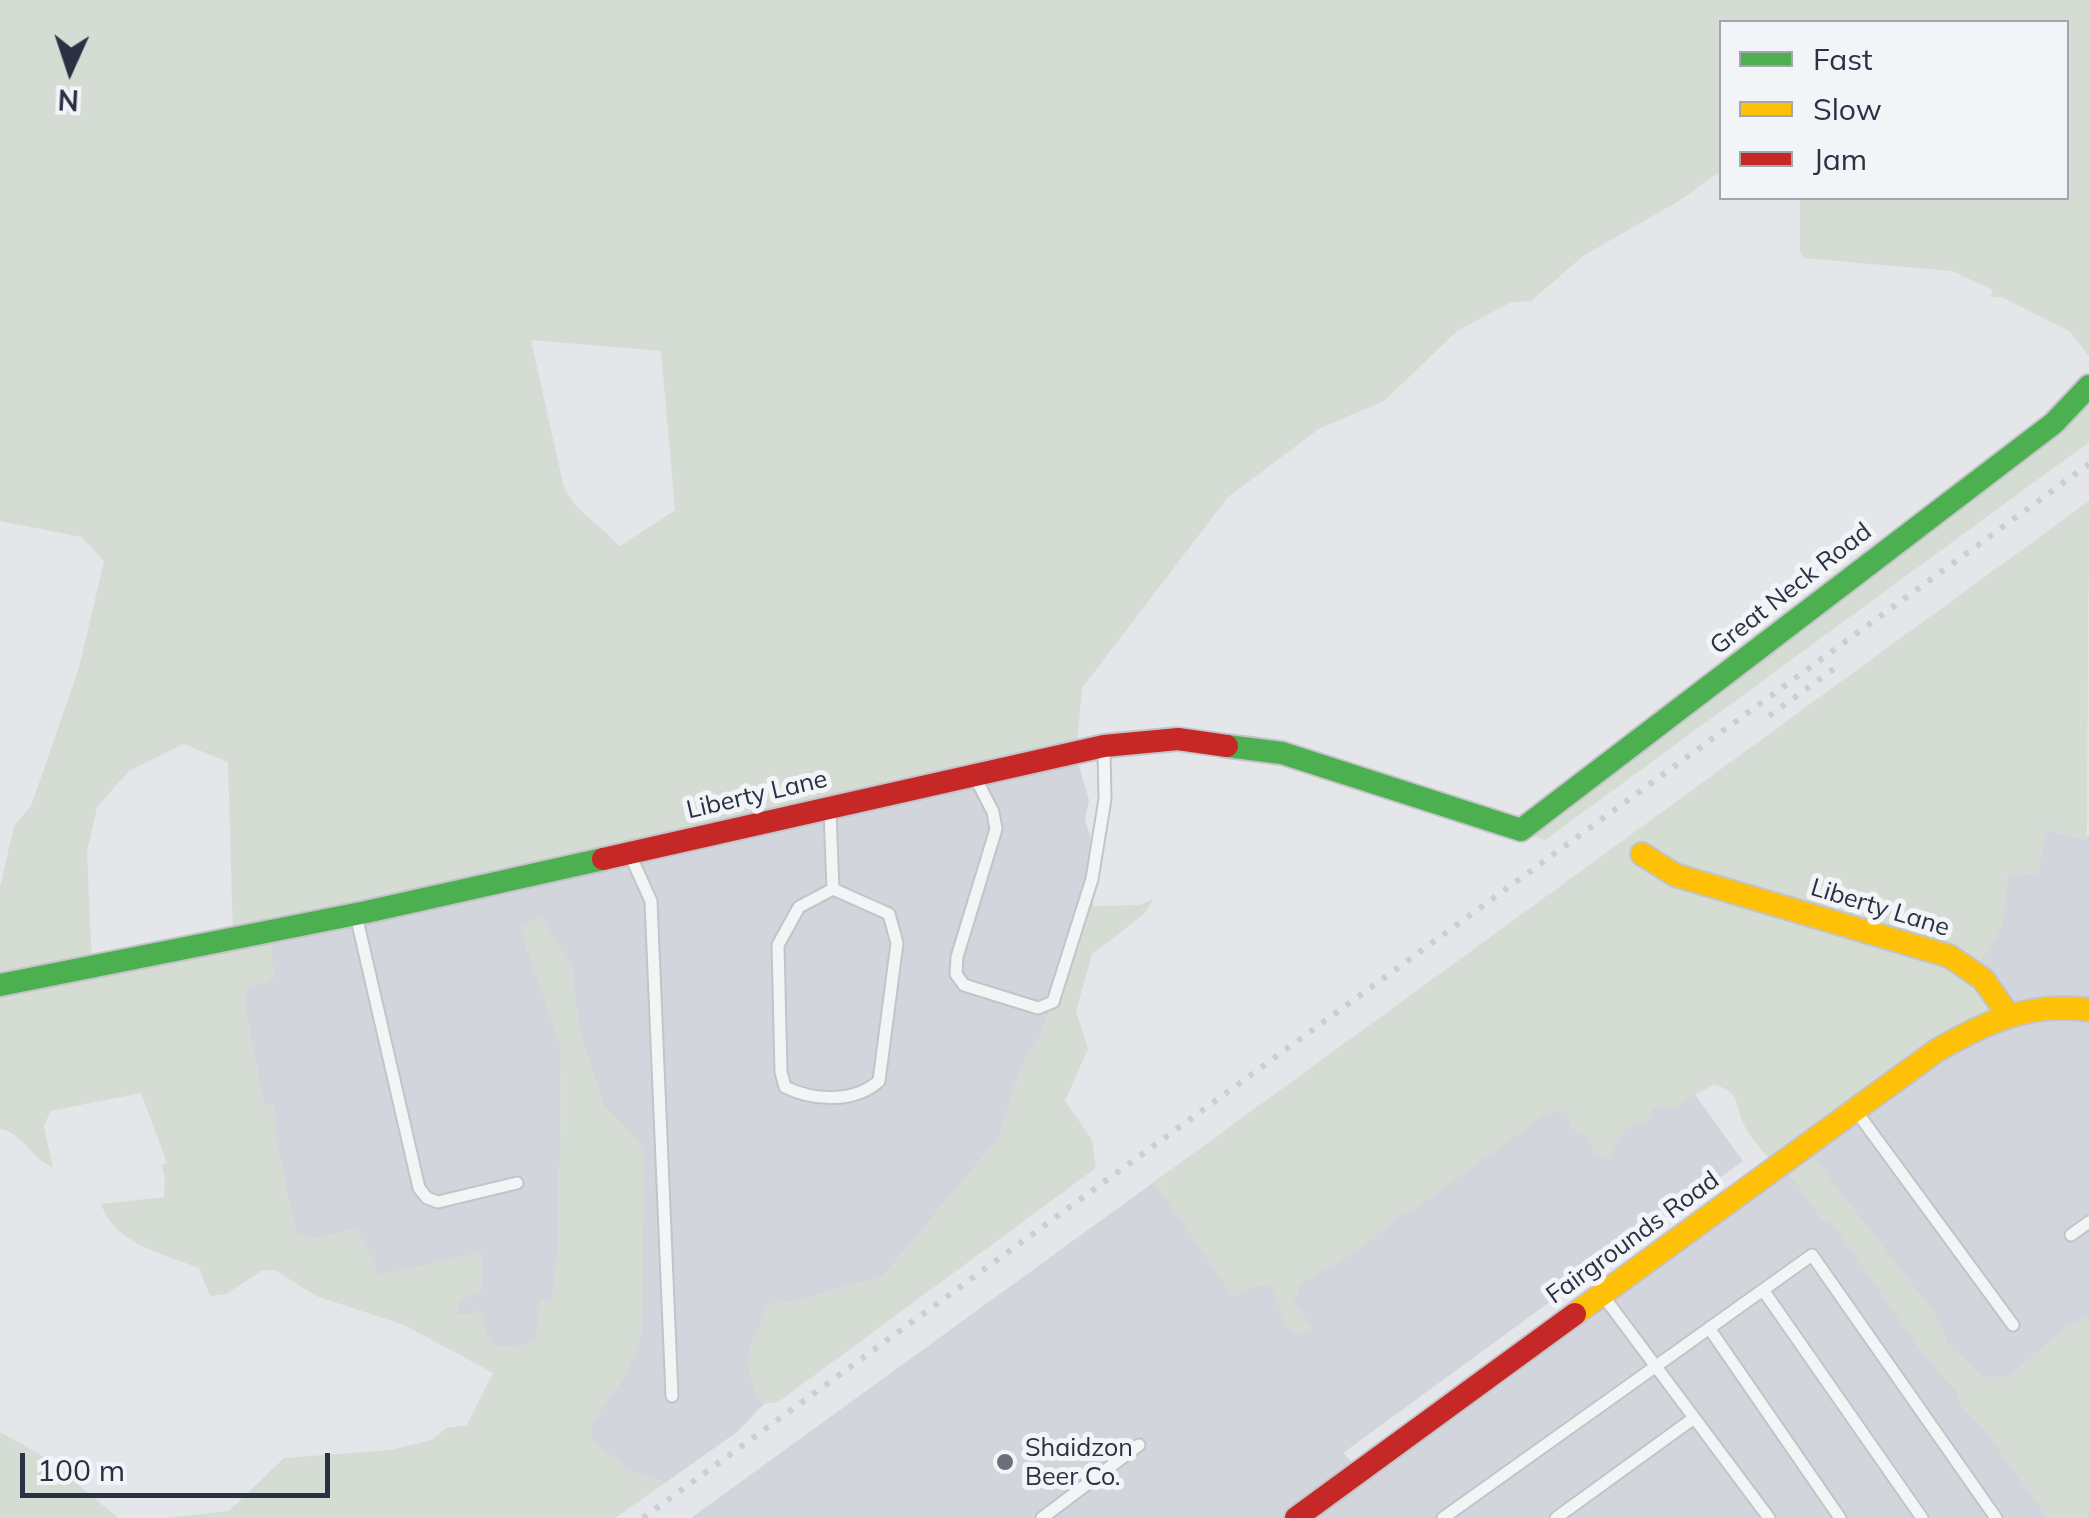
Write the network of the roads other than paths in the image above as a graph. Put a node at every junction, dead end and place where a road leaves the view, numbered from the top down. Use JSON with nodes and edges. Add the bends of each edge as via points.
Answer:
{"nodes":[{"id":1,"x":2089,"y":386,"type":"edge"},
{"id":2,"x":1104,"y":746,"type":"junction"},
{"id":3,"x":973,"y":775,"type":"junction"},
{"id":4,"x":830,"y":807,"type":"junction"},
{"id":5,"x":1521,"y":830,"type":"joint"},
{"id":6,"x":630,"y":853,"type":"junction"},
{"id":7,"x":1642,"y":854,"type":"dead end"},
{"id":8,"x":833,"y":889,"type":"junction"},
{"id":9,"x":356,"y":914,"type":"junction"},
{"id":10,"x":0,"y":984,"type":"edge"},
{"id":11,"x":2089,"y":1010,"type":"edge"},
{"id":12,"x":2007,"y":1013,"type":"junction"},
{"id":13,"x":1855,"y":1110,"type":"junction"},
{"id":14,"x":517,"y":1183,"type":"dead end"},
{"id":15,"x":2089,"y":1222,"type":"edge"},
{"id":16,"x":2071,"y":1234,"type":"dead end"},
{"id":17,"x":1763,"y":1290,"type":"junction"},
{"id":18,"x":1602,"y":1295,"type":"junction"},
{"id":19,"x":2013,"y":1325,"type":"dead end"},
{"id":20,"x":1709,"y":1328,"type":"junction"},
{"id":21,"x":1656,"y":1366,"type":"junction"},
{"id":22,"x":672,"y":1396,"type":"dead end"},
{"id":23,"x":1694,"y":1418,"type":"junction"},
{"id":24,"x":1139,"y":1445,"type":"dead end"},
{"id":25,"x":1042,"y":1518,"type":"edge"},
{"id":26,"x":1296,"y":1518,"type":"edge"},
{"id":27,"x":1443,"y":1518,"type":"edge"},
{"id":28,"x":1556,"y":1518,"type":"edge"},
{"id":29,"x":1768,"y":1518,"type":"edge"},
{"id":30,"x":1840,"y":1518,"type":"edge"},
{"id":31,"x":1922,"y":1518,"type":"edge"},
{"id":32,"x":1996,"y":1518,"type":"edge"}],
"edges":[{"from":1,"to":5,"type":"street","name":"Great Neck Road","via":[[2054,423]]},
{"from":2,"to":3,"type":"street","name":"Liberty Lane"},
{"from":2,"to":3,"type":"lane","via":[[1092,879],[1053,1002],[1038,1008],[964,985],[956,974],[996,829]]},
{"from":2,"to":5,"type":"street","name":"Liberty Lane","via":[[1178,739],[1282,753]]},
{"from":3,"to":4,"type":"street","name":"Liberty Lane"},
{"from":4,"to":6,"type":"street","name":"Liberty Lane"},
{"from":4,"to":8,"type":"lane"},
{"from":6,"to":9,"type":"street","name":"Liberty Lane"},
{"from":6,"to":22,"type":"lane","via":[[652,901]]},
{"from":7,"to":12,"type":"street","name":"Liberty Lane","via":[[1674,874],[1949,956],[1983,978]]},
{"from":8,"to":8,"type":"lane","via":[[889,914],[897,943],[879,1082],[863,1095],[806,1097],[785,1087],[781,1072],[778,945],[799,907]]},
{"from":9,"to":10,"type":"street","name":"Liberty Lane"},
{"from":9,"to":14,"type":"lane","via":[[420,1188],[438,1202]]},
{"from":11,"to":12,"type":"street","via":[[2067,1005]]},
{"from":12,"to":13,"type":"street","name":"Fairgrounds Road","via":[[1936,1051]]},
{"from":13,"to":18,"type":"street","name":"Fairgrounds Road"},
{"from":13,"to":19,"type":"lane"},
{"from":15,"to":16,"type":"lane"},
{"from":17,"to":20,"type":"lane"},
{"from":17,"to":31,"type":"lane"},
{"from":17,"to":32,"type":"lane","via":[[1812,1255]]},
{"from":18,"to":21,"type":"lane"},
{"from":18,"to":26,"type":"street","name":"Fairgrounds Road"},
{"from":20,"to":21,"type":"lane"},
{"from":20,"to":30,"type":"lane"},
{"from":21,"to":23,"type":"lane"},
{"from":21,"to":27,"type":"lane"},
{"from":23,"to":28,"type":"lane"},
{"from":23,"to":29,"type":"lane"},
{"from":24,"to":25,"type":"lane"}]}
